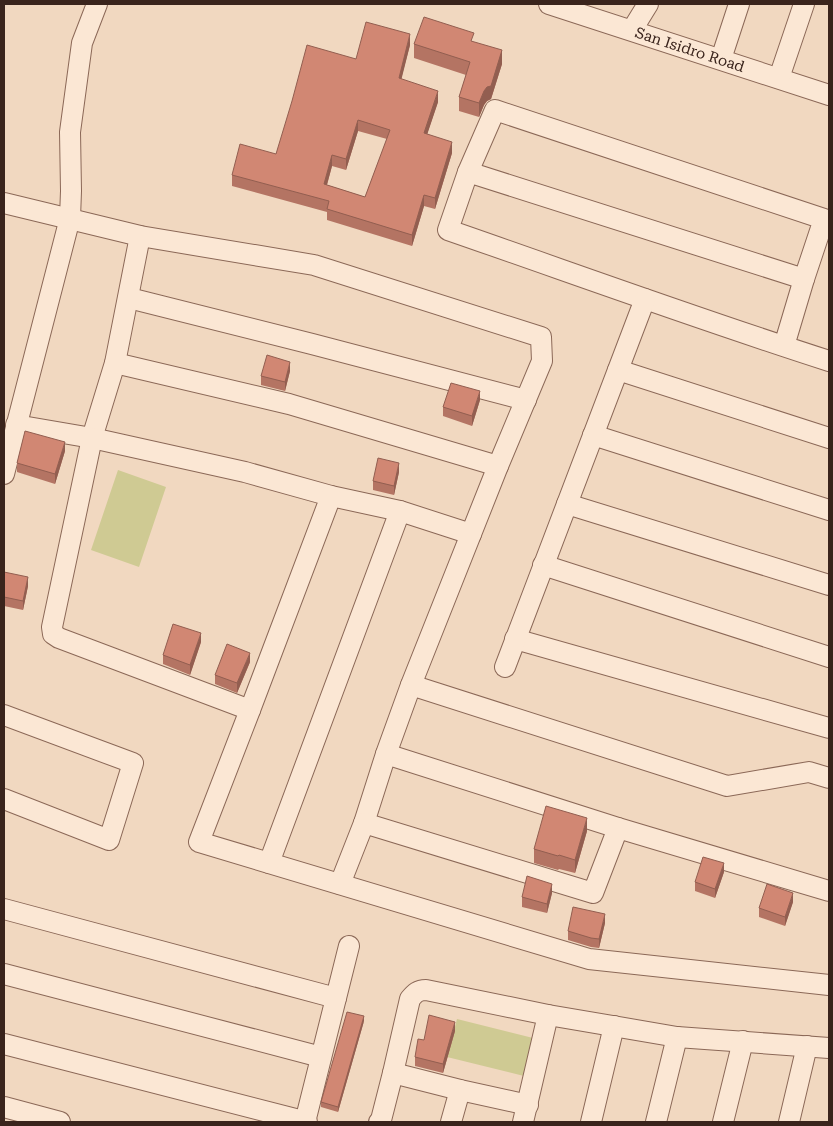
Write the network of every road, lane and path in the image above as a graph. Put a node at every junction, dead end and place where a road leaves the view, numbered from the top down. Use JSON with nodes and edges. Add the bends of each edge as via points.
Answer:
{"nodes":[{"id":1,"x":97,"y":4,"type":"edge"},
{"id":2,"x":549,"y":4,"type":"edge"},
{"id":3,"x":648,"y":4,"type":"edge"},
{"id":4,"x":739,"y":4,"type":"edge"},
{"id":5,"x":804,"y":4,"type":"edge"},
{"id":6,"x":632,"y":30,"type":"junction"},
{"id":7,"x":721,"y":59,"type":"junction"},
{"id":8,"x":779,"y":78,"type":"junction"},
{"id":9,"x":829,"y":95,"type":"edge"},
{"id":10,"x":468,"y":172,"type":"junction"},
{"id":11,"x":4,"y":203,"type":"edge"},
{"id":12,"x":70,"y":218,"type":"junction"},
{"id":13,"x":140,"y":236,"type":"junction"},
{"id":14,"x":804,"y":280,"type":"junction"},
{"id":15,"x":129,"y":298,"type":"junction"},
{"id":16,"x":645,"y":299,"type":"junction"},
{"id":17,"x":784,"y":346,"type":"junction"},
{"id":18,"x":829,"y":361,"type":"edge"},
{"id":19,"x":115,"y":363,"type":"junction"},
{"id":20,"x":618,"y":370,"type":"junction"},
{"id":21,"x":526,"y":400,"type":"junction"},
{"id":22,"x":16,"y":425,"type":"junction"},
{"id":23,"x":592,"y":436,"type":"junction"},
{"id":24,"x":92,"y":438,"type":"junction"},
{"id":25,"x":829,"y":438,"type":"edge"},
{"id":26,"x":498,"y":466,"type":"junction"},
{"id":27,"x":4,"y":474,"type":"edge"},
{"id":28,"x":331,"y":496,"type":"junction"},
{"id":29,"x":567,"y":504,"type":"junction"},
{"id":30,"x":829,"y":510,"type":"edge"},
{"id":31,"x":400,"y":512,"type":"junction"},
{"id":32,"x":471,"y":534,"type":"junction"},
{"id":33,"x":543,"y":565,"type":"junction"},
{"id":34,"x":829,"y":585,"type":"edge"},
{"id":35,"x":515,"y":639,"type":"junction"},
{"id":36,"x":829,"y":657,"type":"edge"},
{"id":37,"x":504,"y":667,"type":"dead end"},
{"id":38,"x":411,"y":684,"type":"junction"},
{"id":39,"x":250,"y":710,"type":"junction"},
{"id":40,"x":4,"y":715,"type":"edge"},
{"id":41,"x":829,"y":728,"type":"edge"},
{"id":42,"x":386,"y":754,"type":"junction"},
{"id":43,"x":829,"y":778,"type":"edge"},
{"id":44,"x":4,"y":799,"type":"edge"},
{"id":45,"x":364,"y":823,"type":"junction"},
{"id":46,"x":618,"y":828,"type":"junction"},
{"id":47,"x":269,"y":863,"type":"junction"},
{"id":48,"x":340,"y":884,"type":"junction"},
{"id":49,"x":829,"y":891,"type":"edge"},
{"id":50,"x":4,"y":909,"type":"edge"},
{"id":51,"x":349,"y":946,"type":"dead end"},
{"id":52,"x":4,"y":974,"type":"edge"},
{"id":53,"x":829,"y":985,"type":"edge"},
{"id":54,"x":336,"y":998,"type":"junction"},
{"id":55,"x":548,"y":1015,"type":"junction"},
{"id":56,"x":614,"y":1026,"type":"junction"},
{"id":57,"x":677,"y":1037,"type":"junction"},
{"id":58,"x":742,"y":1041,"type":"junction"},
{"id":59,"x":4,"y":1044,"type":"edge"},
{"id":60,"x":806,"y":1046,"type":"junction"},
{"id":61,"x":829,"y":1048,"type":"edge"},
{"id":62,"x":321,"y":1057,"type":"junction"},
{"id":63,"x":393,"y":1073,"type":"junction"},
{"id":64,"x":460,"y":1090,"type":"junction"},
{"id":65,"x":4,"y":1107,"type":"edge"},
{"id":66,"x":526,"y":1114,"type":"edge"},
{"id":67,"x":60,"y":1122,"type":"edge"},
{"id":68,"x":306,"y":1122,"type":"edge"},
{"id":69,"x":379,"y":1122,"type":"edge"},
{"id":70,"x":451,"y":1122,"type":"edge"},
{"id":71,"x":591,"y":1122,"type":"edge"},
{"id":72,"x":656,"y":1122,"type":"edge"},
{"id":73,"x":723,"y":1122,"type":"edge"},
{"id":74,"x":789,"y":1122,"type":"edge"}],
"edges":[{"from":1,"to":12,"type":"street","via":[[82,43],[70,132]]},
{"from":2,"to":6,"type":"street","name":"San Isidro Road"},
{"from":3,"to":6,"type":"street"},
{"from":4,"to":7,"type":"street"},
{"from":5,"to":8,"type":"street"},
{"from":6,"to":7,"type":"street","name":"San Isidro Road"},
{"from":7,"to":8,"type":"street","name":"San Isidro Road"},
{"from":8,"to":9,"type":"street","name":"San Isidro Road"},
{"from":10,"to":14,"type":"street"},
{"from":10,"to":14,"type":"street","via":[[495,110],[824,219]]},
{"from":10,"to":16,"type":"street","via":[[448,230]]},
{"from":11,"to":12,"type":"street"},
{"from":12,"to":13,"type":"street"},
{"from":12,"to":22,"type":"street"},
{"from":13,"to":15,"type":"street"},
{"from":13,"to":21,"type":"street","via":[[314,265],[541,337],[542,361]]},
{"from":14,"to":17,"type":"street"},
{"from":15,"to":19,"type":"street"},
{"from":15,"to":21,"type":"street"},
{"from":16,"to":17,"type":"street"},
{"from":16,"to":20,"type":"street"},
{"from":17,"to":18,"type":"street"},
{"from":19,"to":24,"type":"street"},
{"from":19,"to":26,"type":"street","via":[[289,404]]},
{"from":20,"to":23,"type":"street"},
{"from":20,"to":25,"type":"street"},
{"from":21,"to":26,"type":"street"},
{"from":22,"to":24,"type":"street"},
{"from":22,"to":27,"type":"street"},
{"from":23,"to":29,"type":"street"},
{"from":23,"to":30,"type":"street"},
{"from":24,"to":28,"type":"street","via":[[245,472]]},
{"from":24,"to":39,"type":"street","via":[[53,634]]},
{"from":26,"to":32,"type":"street"},
{"from":28,"to":31,"type":"street"},
{"from":28,"to":39,"type":"street"},
{"from":29,"to":33,"type":"street"},
{"from":29,"to":34,"type":"street"},
{"from":31,"to":32,"type":"street"},
{"from":31,"to":47,"type":"street"},
{"from":32,"to":38,"type":"street"},
{"from":33,"to":35,"type":"street"},
{"from":33,"to":36,"type":"street"},
{"from":35,"to":37,"type":"street"},
{"from":35,"to":41,"type":"street"},
{"from":38,"to":42,"type":"street"},
{"from":38,"to":43,"type":"street","via":[[727,786],[809,772]]},
{"from":39,"to":47,"type":"street","via":[[199,842]]},
{"from":40,"to":44,"type":"street","via":[[133,763],[109,840]]},
{"from":42,"to":45,"type":"street"},
{"from":42,"to":46,"type":"street"},
{"from":45,"to":46,"type":"street","via":[[593,894]]},
{"from":45,"to":48,"type":"street"},
{"from":46,"to":49,"type":"street"},
{"from":47,"to":48,"type":"street"},
{"from":48,"to":53,"type":"street","via":[[589,959]]},
{"from":50,"to":54,"type":"street"},
{"from":51,"to":54,"type":"street"},
{"from":52,"to":62,"type":"street"},
{"from":54,"to":62,"type":"street"},
{"from":55,"to":56,"type":"street"},
{"from":55,"to":63,"type":"street","via":[[419,990],[410,999]]},
{"from":55,"to":66,"type":"street"},
{"from":56,"to":57,"type":"street"},
{"from":56,"to":71,"type":"street"},
{"from":57,"to":58,"type":"street"},
{"from":57,"to":72,"type":"street"},
{"from":58,"to":60,"type":"street"},
{"from":58,"to":73,"type":"street"},
{"from":59,"to":68,"type":"street"},
{"from":60,"to":61,"type":"street"},
{"from":60,"to":74,"type":"street"},
{"from":62,"to":68,"type":"street"},
{"from":63,"to":64,"type":"street"},
{"from":63,"to":69,"type":"street"},
{"from":64,"to":66,"type":"street"},
{"from":64,"to":70,"type":"street"},
{"from":65,"to":67,"type":"street"}]}
